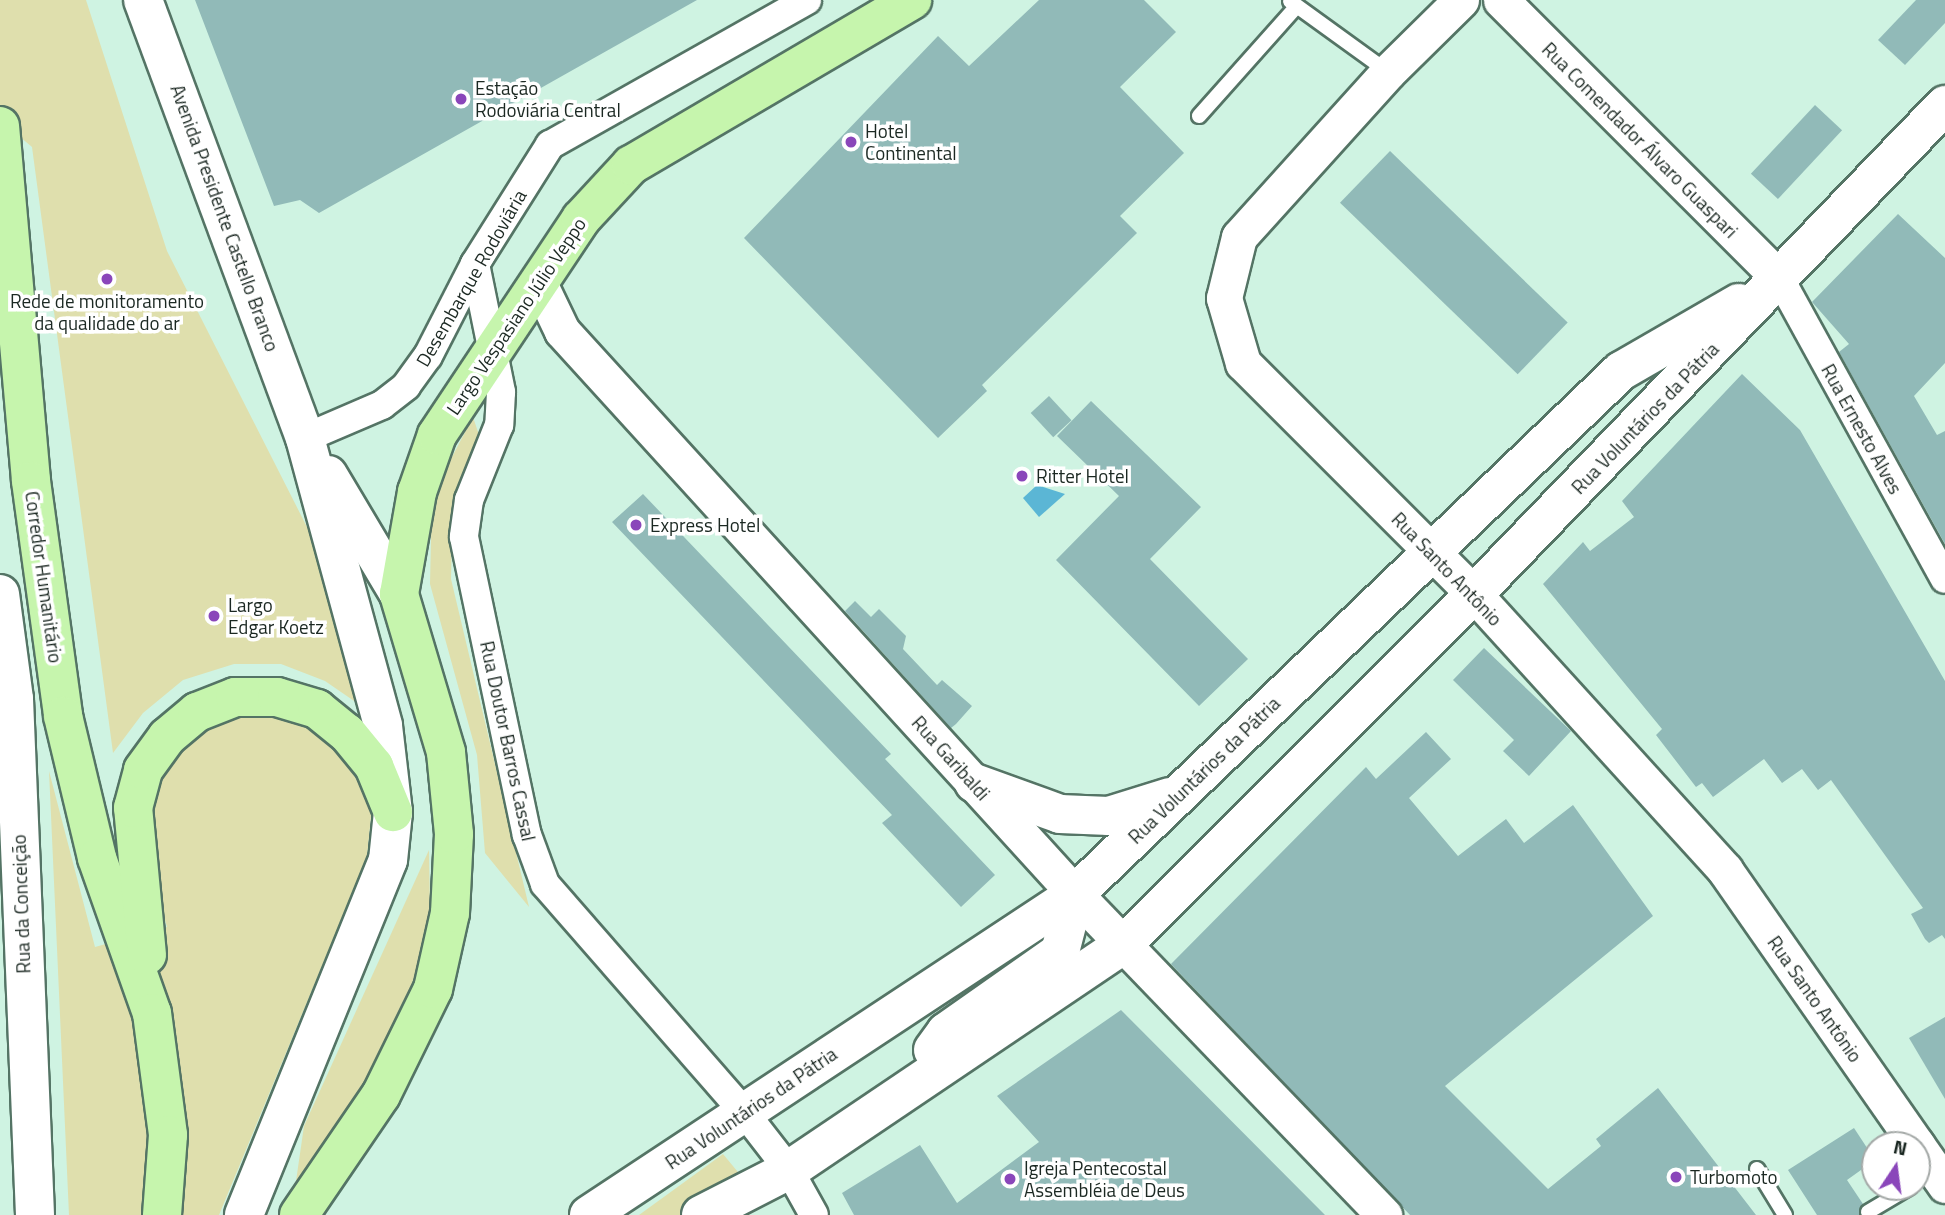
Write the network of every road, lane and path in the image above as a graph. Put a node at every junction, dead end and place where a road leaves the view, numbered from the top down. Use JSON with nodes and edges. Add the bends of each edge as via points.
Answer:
{"nodes":[{"id":1,"x":143,"y":0,"type":"edge"},
{"id":2,"x":807,"y":0,"type":"edge"},
{"id":3,"x":912,"y":0,"type":"edge"},
{"id":4,"x":1461,"y":0,"type":"edge"},
{"id":5,"x":1501,"y":0,"type":"edge"},
{"id":6,"x":1292,"y":3,"type":"edge"},
{"id":7,"x":1388,"y":72,"type":"junction"},
{"id":8,"x":1945,"y":105,"type":"edge"},
{"id":9,"x":1199,"y":116,"type":"dead end"},
{"id":10,"x":0,"y":126,"type":"edge"},
{"id":11,"x":475,"y":264,"type":"junction"},
{"id":12,"x":1780,"y":279,"type":"junction"},
{"id":13,"x":540,"y":285,"type":"junction"},
{"id":14,"x":491,"y":353,"type":"junction"},
{"id":15,"x":305,"y":438,"type":"junction"},
{"id":16,"x":1432,"y":551,"type":"junction"},
{"id":17,"x":1945,"y":579,"type":"edge"},
{"id":18,"x":0,"y":594,"type":"edge"},
{"id":19,"x":399,"y":594,"type":"junction"},
{"id":20,"x":1474,"y":594,"type":"junction"},
{"id":21,"x":974,"y":783,"type":"junction"},
{"id":22,"x":1179,"y":794,"type":"junction"},
{"id":23,"x":393,"y":812,"type":"junction"},
{"id":24,"x":1075,"y":894,"type":"junction"},
{"id":25,"x":1124,"y":944,"type":"junction"},
{"id":26,"x":11,"y":965,"type":"edge"},
{"id":27,"x":152,"y":1013,"type":"junction"},
{"id":28,"x":902,"y":1093,"type":"junction"},
{"id":29,"x":744,"y":1112,"type":"junction"},
{"id":30,"x":1899,"y":1131,"type":"edge"},
{"id":31,"x":789,"y":1170,"type":"junction"},
{"id":32,"x":1757,"y":1170,"type":"dead end"},
{"id":33,"x":247,"y":1212,"type":"edge"},
{"id":34,"x":35,"y":1215,"type":"edge"},
{"id":35,"x":162,"y":1215,"type":"edge"},
{"id":36,"x":299,"y":1215,"type":"edge"},
{"id":37,"x":589,"y":1215,"type":"edge"},
{"id":38,"x":701,"y":1215,"type":"edge"},
{"id":39,"x":814,"y":1215,"type":"edge"},
{"id":40,"x":1384,"y":1215,"type":"edge"},
{"id":41,"x":1785,"y":1215,"type":"edge"}],
"edges":[{"from":1,"to":15,"type":"main road","name":"Avenida Presidente Castello Branco"},
{"from":2,"to":11,"type":"street","name":"Desembarque Rodoviária","via":[[550,145]]},
{"from":3,"to":13,"type":"main road","name":"Largo Vespasiano Júlio Veppo","via":[[631,165],[581,219]]},
{"from":4,"to":7,"type":"street","name":"Rua Santo Antônio"},
{"from":5,"to":12,"type":"street","name":"Rua Comendador Álvaro Guaspari"},
{"from":6,"to":7,"type":"lane"},
{"from":6,"to":9,"type":"lane"},
{"from":7,"to":16,"type":"street","name":"Rua Santo Antônio","via":[[1239,237],[1224,298],[1243,363]]},
{"from":8,"to":12,"type":"main road","name":"Rua Voluntários da Pátria"},
{"from":10,"to":27,"type":"main road","name":"Corredor Humanitário","via":[[31,481],[63,716],[97,858]]},
{"from":11,"to":14,"type":"street","name":"Rua Doutor Barros Cassal"},
{"from":11,"to":15,"type":"street","name":"Desembarque Rodoviária","via":[[428,356],[406,386],[382,405]]},
{"from":12,"to":16,"type":"main road","name":"Rua Voluntários da Pátria","via":[[1621,371]]},
{"from":12,"to":17,"type":"street","name":"Rua Ernesto Alves"},
{"from":12,"to":20,"type":"main road","name":"Rua Voluntários da Pátria"},
{"from":13,"to":14,"type":"main road","name":"Largo Vespasiano Júlio Veppo"},
{"from":13,"to":21,"type":"street","name":"Rua Garibaldi","via":[[562,331]]},
{"from":14,"to":19,"type":"main road","name":"Largo Vespasiano Júlio Veppo","via":[[436,435],[417,492]]},
{"from":14,"to":29,"type":"street","name":"Rua Doutor Barros Cassal","via":[[501,392],[499,425],[469,500],[464,537],[527,835],[545,884]]},
{"from":15,"to":19,"type":"main road","name":"Avenida Presidente Castello Branco"},
{"from":15,"to":23,"type":"main road","name":"Avenida Presidente Castello Branco","via":[[383,726]]},
{"from":16,"to":20,"type":"street","name":"Rua Santo Antônio"},
{"from":16,"to":22,"type":"main road","name":"Rua Voluntários da Pátria"},
{"from":18,"to":26,"type":"main road","name":"Rua da Conceição","via":[[14,699]]},
{"from":19,"to":36,"type":"main road","via":[[446,752],[454,834],[450,913],[433,989],[380,1095]]},
{"from":20,"to":25,"type":"main road","name":"Rua Voluntários da Pátria"},
{"from":20,"to":30,"type":"street","name":"Rua Santo Antônio","via":[[1725,870]]},
{"from":21,"to":22,"type":"main road","via":[[1060,814],[1109,816]]},
{"from":21,"to":24,"type":"street","name":"Rua Garibaldi"},
{"from":22,"to":24,"type":"main road","name":"Rua Voluntários da Pátria"},
{"from":23,"to":27,"type":"main road","via":[[374,766],[347,733],[317,709],[277,697],[235,697],[197,712],[167,737],[143,770],[133,808]]},
{"from":23,"to":33,"type":"main road","via":[[388,860]]},
{"from":24,"to":25,"type":"street","name":"Rua Garibaldi"},
{"from":24,"to":28,"type":"main road","via":[[1060,952],[946,1032]]},
{"from":24,"to":29,"type":"main road","name":"Rua Voluntários da Pátria"},
{"from":25,"to":28,"type":"main road","name":"Rua Voluntários da Pátria"},
{"from":25,"to":40,"type":"street","name":"Rua Garibaldi"},
{"from":26,"to":34,"type":"main road","name":"Rua da Conceição"},
{"from":27,"to":35,"type":"main road","via":[[168,1135]]},
{"from":28,"to":31,"type":"main road","name":"Rua Voluntários da Pátria"},
{"from":29,"to":31,"type":"street","name":"Rua Doutor Barros Cassal"},
{"from":29,"to":37,"type":"main road","name":"Rua Voluntários da Pátria"},
{"from":31,"to":38,"type":"main road","name":"Rua Voluntários da Pátria"},
{"from":31,"to":39,"type":"street","name":"Rua Doutor Barros Cassal"},
{"from":32,"to":41,"type":"lane"}]}
